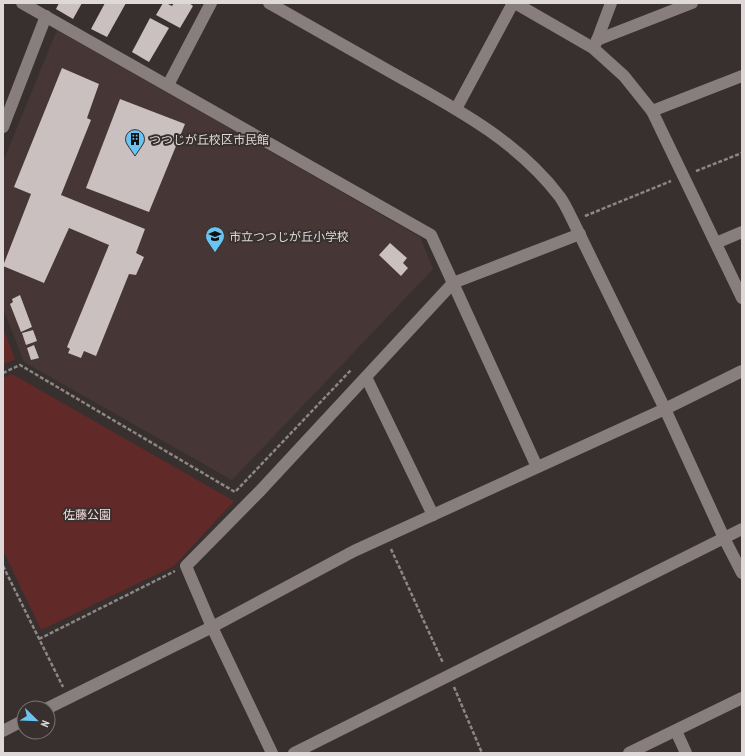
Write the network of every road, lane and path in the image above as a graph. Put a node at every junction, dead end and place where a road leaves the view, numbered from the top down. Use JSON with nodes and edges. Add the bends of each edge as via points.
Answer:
{"nodes":[{"id":1,"x":22,"y":3,"type":"edge"},
{"id":2,"x":211,"y":3,"type":"edge"},
{"id":3,"x":269,"y":3,"type":"edge"},
{"id":4,"x":514,"y":3,"type":"edge"},
{"id":5,"x":611,"y":3,"type":"edge"},
{"id":6,"x":692,"y":3,"type":"edge"},
{"id":7,"x":46,"y":16,"type":"junction"},
{"id":8,"x":595,"y":44,"type":"junction"},
{"id":9,"x":742,"y":76,"type":"edge"},
{"id":10,"x":168,"y":85,"type":"junction"},
{"id":11,"x":456,"y":109,"type":"junction"},
{"id":12,"x":652,"y":111,"type":"junction"},
{"id":13,"x":3,"y":127,"type":"edge"},
{"id":14,"x":742,"y":153,"type":"edge"},
{"id":15,"x":682,"y":176,"type":"junction"},
{"id":16,"x":574,"y":221,"type":"junction"},
{"id":17,"x":742,"y":232,"type":"edge"},
{"id":18,"x":580,"y":234,"type":"junction"},
{"id":19,"x":716,"y":243,"type":"junction"},
{"id":20,"x":453,"y":283,"type":"junction"},
{"id":21,"x":742,"y":298,"type":"edge"},
{"id":22,"x":354,"y":366,"type":"dead end"},
{"id":23,"x":742,"y":371,"type":"edge"},
{"id":24,"x":3,"y":373,"type":"edge"},
{"id":25,"x":366,"y":377,"type":"junction"},
{"id":26,"x":665,"y":409,"type":"junction"},
{"id":27,"x":537,"y":467,"type":"junction"},
{"id":28,"x":433,"y":515,"type":"junction"},
{"id":29,"x":742,"y":529,"type":"edge"},
{"id":30,"x":386,"y":537,"type":"junction"},
{"id":31,"x":724,"y":538,"type":"junction"},
{"id":32,"x":3,"y":566,"type":"edge"},
{"id":33,"x":186,"y":566,"type":"junction"},
{"id":34,"x":742,"y":573,"type":"edge"},
{"id":35,"x":212,"y":626,"type":"junction"},
{"id":36,"x":39,"y":639,"type":"junction"},
{"id":37,"x":450,"y":676,"type":"junction"},
{"id":38,"x":68,"y":698,"type":"junction"},
{"id":39,"x":742,"y":698,"type":"edge"},
{"id":40,"x":56,"y":704,"type":"edge"},
{"id":41,"x":16,"y":724,"type":"edge"},
{"id":42,"x":3,"y":731,"type":"edge"},
{"id":43,"x":676,"y":731,"type":"junction"},
{"id":44,"x":272,"y":753,"type":"edge"},
{"id":45,"x":294,"y":753,"type":"edge"},
{"id":46,"x":482,"y":753,"type":"edge"},
{"id":47,"x":629,"y":753,"type":"edge"},
{"id":48,"x":686,"y":753,"type":"edge"}],
"edges":[{"from":1,"to":7,"type":"street"},
{"from":2,"to":10,"type":"street"},
{"from":3,"to":11,"type":"street"},
{"from":4,"to":8,"type":"street"},
{"from":4,"to":11,"type":"street"},
{"from":5,"to":8,"type":"street"},
{"from":6,"to":8,"type":"street"},
{"from":7,"to":10,"type":"street"},
{"from":7,"to":13,"type":"street"},
{"from":8,"to":12,"type":"street"},
{"from":9,"to":12,"type":"street"},
{"from":10,"to":20,"type":"street","via":[[431,235]]},
{"from":11,"to":16,"type":"street","via":[[518,152],[560,198]]},
{"from":12,"to":15,"type":"street"},
{"from":14,"to":15,"type":"path"},
{"from":15,"to":16,"type":"path"},
{"from":15,"to":19,"type":"street"},
{"from":16,"to":18,"type":"street"},
{"from":17,"to":19,"type":"street"},
{"from":18,"to":20,"type":"street"},
{"from":18,"to":26,"type":"street"},
{"from":19,"to":21,"type":"street"},
{"from":20,"to":25,"type":"street"},
{"from":20,"to":27,"type":"street"},
{"from":22,"to":24,"type":"path","via":[[235,492],[20,365]]},
{"from":23,"to":26,"type":"street"},
{"from":25,"to":28,"type":"street"},
{"from":25,"to":33,"type":"street"},
{"from":26,"to":27,"type":"street"},
{"from":26,"to":31,"type":"street"},
{"from":27,"to":28,"type":"street"},
{"from":28,"to":30,"type":"street"},
{"from":29,"to":31,"type":"street"},
{"from":30,"to":35,"type":"street"},
{"from":30,"to":37,"type":"path"},
{"from":31,"to":34,"type":"street"},
{"from":31,"to":37,"type":"street"},
{"from":32,"to":36,"type":"path"},
{"from":33,"to":35,"type":"street"},
{"from":33,"to":36,"type":"path"},
{"from":35,"to":38,"type":"street"},
{"from":35,"to":44,"type":"street"},
{"from":36,"to":38,"type":"path"},
{"from":37,"to":45,"type":"street"},
{"from":37,"to":46,"type":"path"},
{"from":38,"to":40,"type":"street"},
{"from":39,"to":43,"type":"street"},
{"from":41,"to":42,"type":"street"},
{"from":43,"to":47,"type":"street"},
{"from":43,"to":48,"type":"street"}]}
